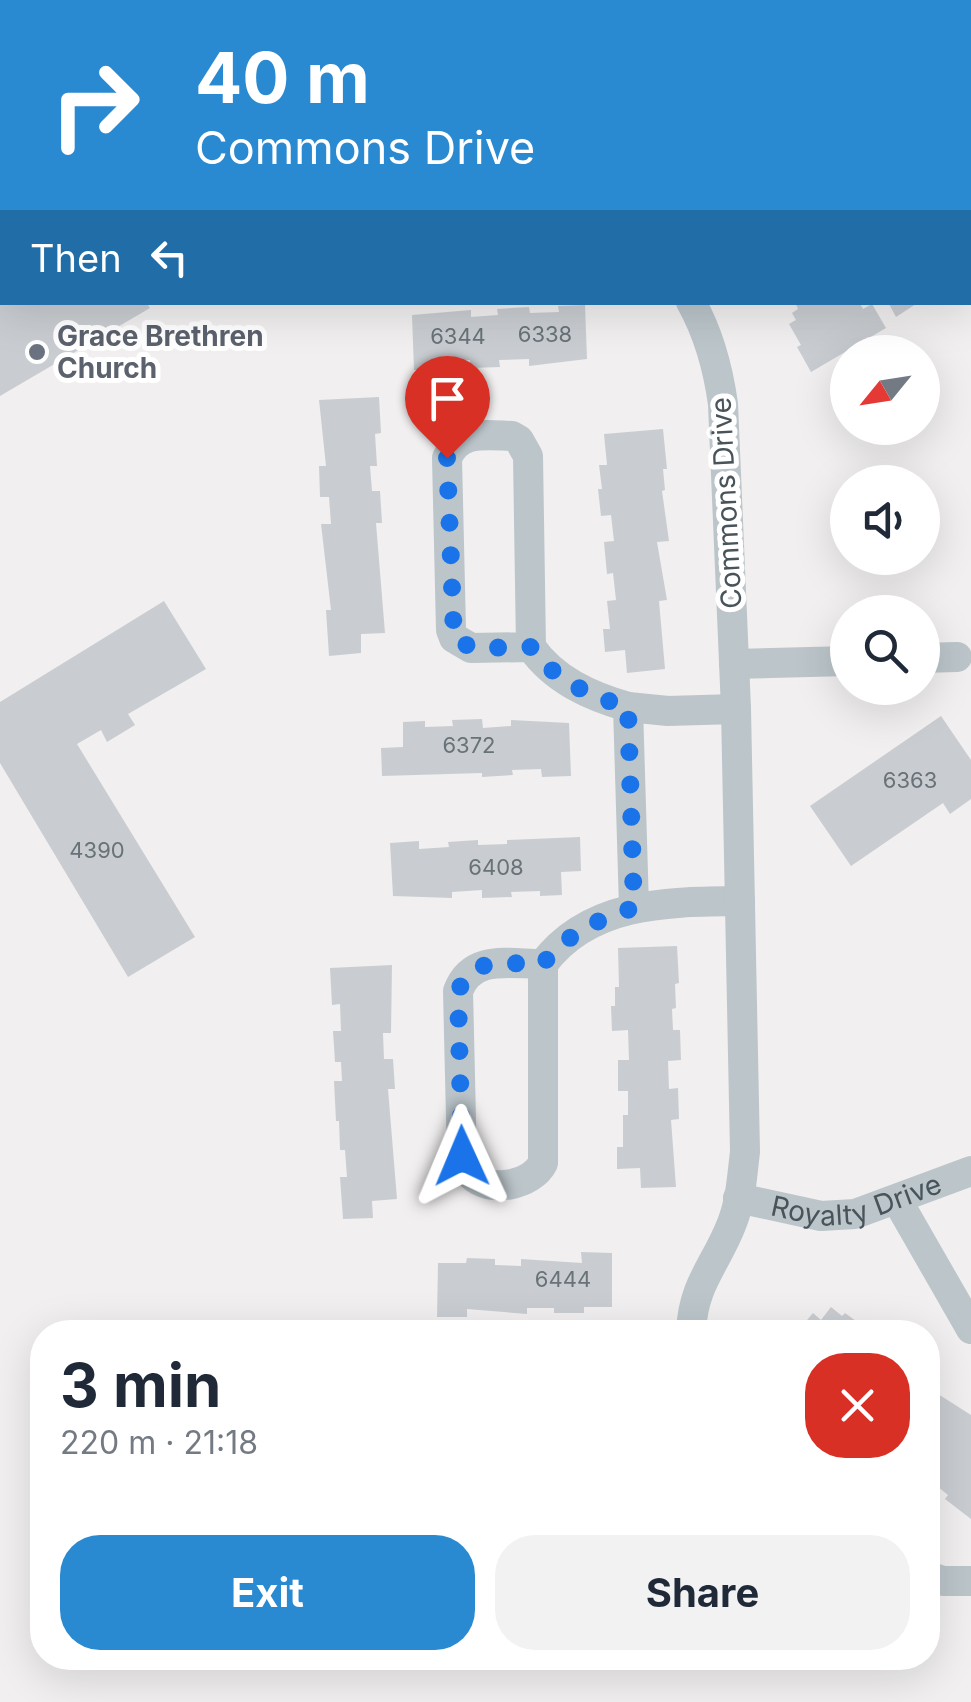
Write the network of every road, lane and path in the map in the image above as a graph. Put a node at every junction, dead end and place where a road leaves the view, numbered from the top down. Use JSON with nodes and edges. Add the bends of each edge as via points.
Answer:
{"nodes":[{"id":1,"x":693,"y":305,"type":"edge"},
{"id":2,"x":531,"y":647,"type":"junction"},
{"id":3,"x":940,"y":657,"type":"edge"},
{"id":4,"x":957,"y":657,"type":"dead end"},
{"id":5,"x":830,"y":661,"type":"edge"},
{"id":6,"x":734,"y":664,"type":"junction"},
{"id":7,"x":628,"y":707,"type":"junction"},
{"id":8,"x":736,"y":708,"type":"junction"},
{"id":9,"x":740,"y":901,"type":"junction"},
{"id":10,"x":634,"y":908,"type":"junction"},
{"id":11,"x":543,"y":964,"type":"junction"},
{"id":12,"x":971,"y":1170,"type":"edge"},
{"id":13,"x":738,"y":1198,"type":"junction"},
{"id":14,"x":896,"y":1200,"type":"junction"},
{"id":15,"x":693,"y":1320,"type":"edge"},
{"id":16,"x":971,"y":1328,"type":"edge"},
{"id":17,"x":940,"y":1580,"type":"edge"},
{"id":18,"x":971,"y":1582,"type":"edge"}],
"edges":[{"from":1,"to":6,"type":"street","name":"Commons Drive","via":[[718,367],[723,404]]},
{"from":2,"to":2,"type":"street","via":[[526,449],[512,436],[460,438],[447,458],[454,638],[472,648]]},
{"from":2,"to":7,"type":"street","via":[[573,685]]},
{"from":3,"to":4,"type":"street"},
{"from":5,"to":6,"type":"street"},
{"from":6,"to":8,"type":"street","name":"Commons Drive"},
{"from":7,"to":8,"type":"street"},
{"from":7,"to":10,"type":"street"},
{"from":8,"to":9,"type":"street","name":"Commons Drive"},
{"from":9,"to":10,"type":"street"},
{"from":9,"to":13,"type":"street","name":"Commons Drive","via":[[745,1152]]},
{"from":10,"to":11,"type":"street","via":[[589,926]]},
{"from":11,"to":11,"type":"street","via":[[477,966],[458,992],[462,1161],[487,1184],[524,1182],[543,1162]]},
{"from":12,"to":14,"type":"street","name":"Royalty Drive"},
{"from":13,"to":14,"type":"street","name":"Royalty Drive","via":[[820,1216],[854,1214]]},
{"from":13,"to":15,"type":"street","name":"Commons Drive","via":[[696,1296]]},
{"from":14,"to":16,"type":"street"},
{"from":17,"to":18,"type":"street"}]}
